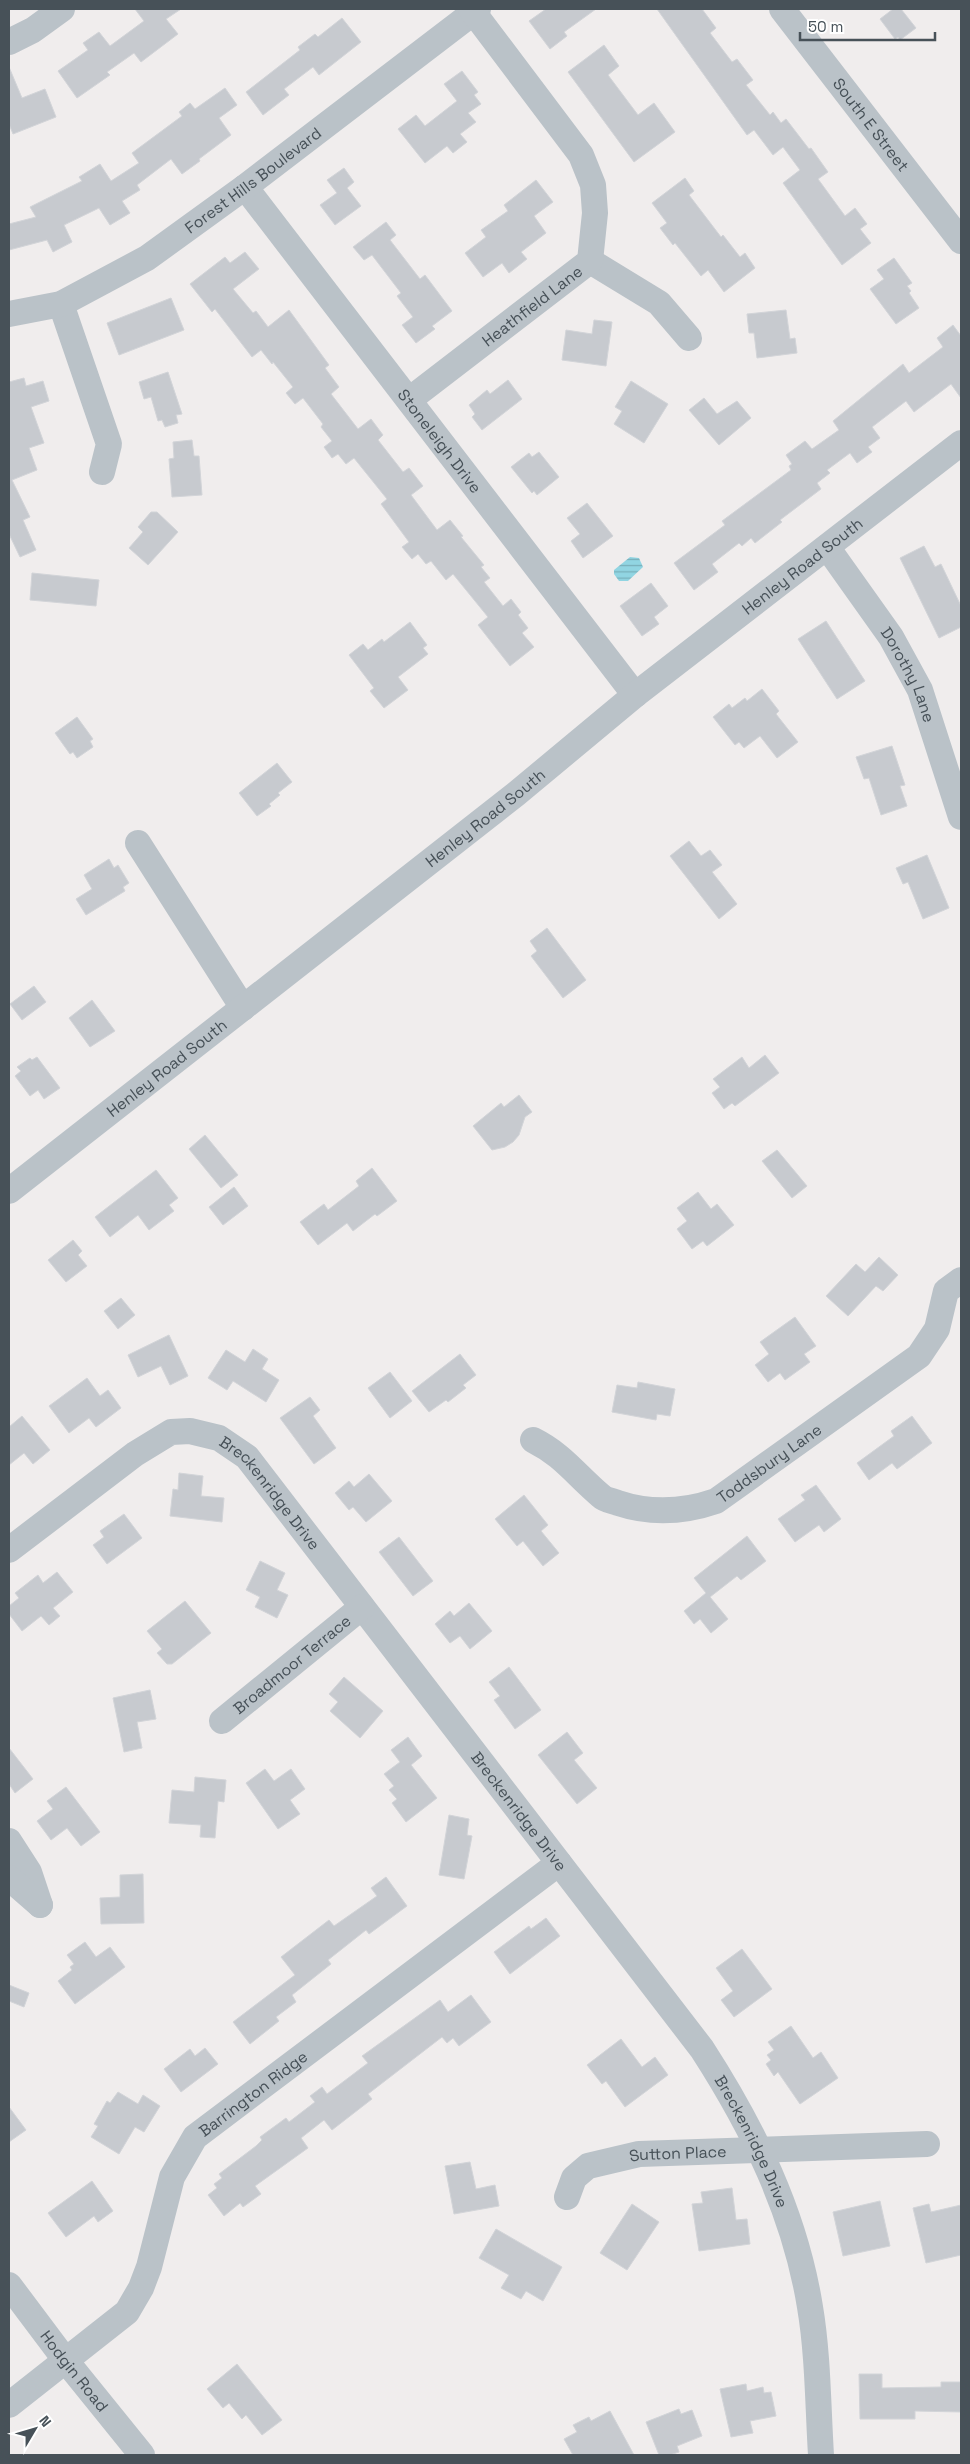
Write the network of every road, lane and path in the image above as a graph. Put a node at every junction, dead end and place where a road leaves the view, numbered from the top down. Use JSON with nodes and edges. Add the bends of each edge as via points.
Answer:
{"nodes":[{"id":1,"x":62,"y":9,"type":"edge"},
{"id":2,"x":782,"y":9,"type":"edge"},
{"id":3,"x":474,"y":10,"type":"edge"},
{"id":4,"x":9,"y":42,"type":"edge"},
{"id":5,"x":245,"y":187,"type":"junction"},
{"id":6,"x":961,"y":241,"type":"edge"},
{"id":7,"x":590,"y":260,"type":"junction"},
{"id":8,"x":61,"y":304,"type":"junction"},
{"id":9,"x":9,"y":314,"type":"edge"},
{"id":10,"x":690,"y":338,"type":"dead end"},
{"id":11,"x":409,"y":400,"type":"junction"},
{"id":12,"x":961,"y":444,"type":"edge"},
{"id":13,"x":102,"y":472,"type":"dead end"},
{"id":14,"x":827,"y":547,"type":"junction"},
{"id":15,"x":635,"y":695,"type":"junction"},
{"id":16,"x":961,"y":817,"type":"edge"},
{"id":17,"x":138,"y":842,"type":"dead end"},
{"id":18,"x":243,"y":1008,"type":"junction"},
{"id":19,"x":9,"y":1191,"type":"edge"},
{"id":20,"x":961,"y":1280,"type":"edge"},
{"id":21,"x":533,"y":1440,"type":"dead end"},
{"id":22,"x":9,"y":1550,"type":"edge"},
{"id":23,"x":362,"y":1607,"type":"junction"},
{"id":24,"x":222,"y":1721,"type":"dead end"},
{"id":25,"x":9,"y":1841,"type":"edge"},
{"id":26,"x":559,"y":1863,"type":"junction"},
{"id":27,"x":9,"y":1878,"type":"edge"},
{"id":28,"x":927,"y":2144,"type":"dead end"},
{"id":29,"x":760,"y":2148,"type":"junction"},
{"id":30,"x":567,"y":2197,"type":"dead end"},
{"id":31,"x":9,"y":2284,"type":"edge"},
{"id":32,"x":66,"y":2361,"type":"junction"},
{"id":33,"x":9,"y":2405,"type":"edge"},
{"id":34,"x":142,"y":2455,"type":"edge"},
{"id":35,"x":821,"y":2455,"type":"edge"}],
"edges":[{"from":1,"to":4,"type":"street"},
{"from":2,"to":6,"type":"street","name":"South E Street"},
{"from":3,"to":5,"type":"street","name":"Forest Hills Boulevard"},
{"from":3,"to":7,"type":"street","name":"Heathfield Lane","via":[[580,155],[593,185],[595,213]]},
{"from":5,"to":8,"type":"street","name":"Forest Hills Boulevard","via":[[147,258]]},
{"from":5,"to":11,"type":"street","name":"Stoneleigh Drive"},
{"from":7,"to":10,"type":"street","via":[[660,303]]},
{"from":7,"to":11,"type":"street","name":"Heathfield Lane"},
{"from":8,"to":9,"type":"street","name":"Forest Hills Boulevard"},
{"from":8,"to":13,"type":"street","via":[[108,444]]},
{"from":11,"to":15,"type":"street","name":"Stoneleigh Drive"},
{"from":12,"to":14,"type":"street","name":"Henley Road South"},
{"from":14,"to":15,"type":"street","name":"Henley Road South"},
{"from":14,"to":16,"type":"street","name":"Dorothy Lane","via":[[891,638],[920,690]]},
{"from":15,"to":18,"type":"street","name":"Henley Road South","via":[[516,794]]},
{"from":17,"to":18,"type":"street"},
{"from":18,"to":19,"type":"street","name":"Henley Road South"},
{"from":20,"to":21,"type":"street","name":"Toddsbury Lane","via":[[946,1291],[937,1329],[918,1356],[716,1501],[666,1511],[628,1506],[603,1498],[552,1449]]},
{"from":22,"to":23,"type":"street","name":"Breckenridge Drive","via":[[153,1442],[172,1432],[204,1433],[219,1438],[247,1457]]},
{"from":23,"to":24,"type":"street","name":"Broadmoor Terrace"},
{"from":23,"to":26,"type":"street","name":"Breckenridge Drive"},
{"from":25,"to":27,"type":"street","via":[[29,1872],[40,1905]]},
{"from":26,"to":29,"type":"street","name":"Breckenridge Drive","via":[[702,2049]]},
{"from":26,"to":32,"type":"street","name":"Barrington Ridge","via":[[195,2136],[172,2177],[141,2288],[127,2312]]},
{"from":28,"to":29,"type":"street","name":"Sutton Place"},
{"from":29,"to":30,"type":"street","name":"Sutton Place","via":[[660,2152],[614,2158],[588,2166],[574,2178]]},
{"from":29,"to":35,"type":"street","name":"Breckenridge Drive","via":[[780,2196],[807,2291]]},
{"from":31,"to":32,"type":"street","name":"Hodgin Road"},
{"from":32,"to":33,"type":"street","name":"Barrington Ridge"},
{"from":32,"to":34,"type":"street","name":"Hodgin Road"}]}
